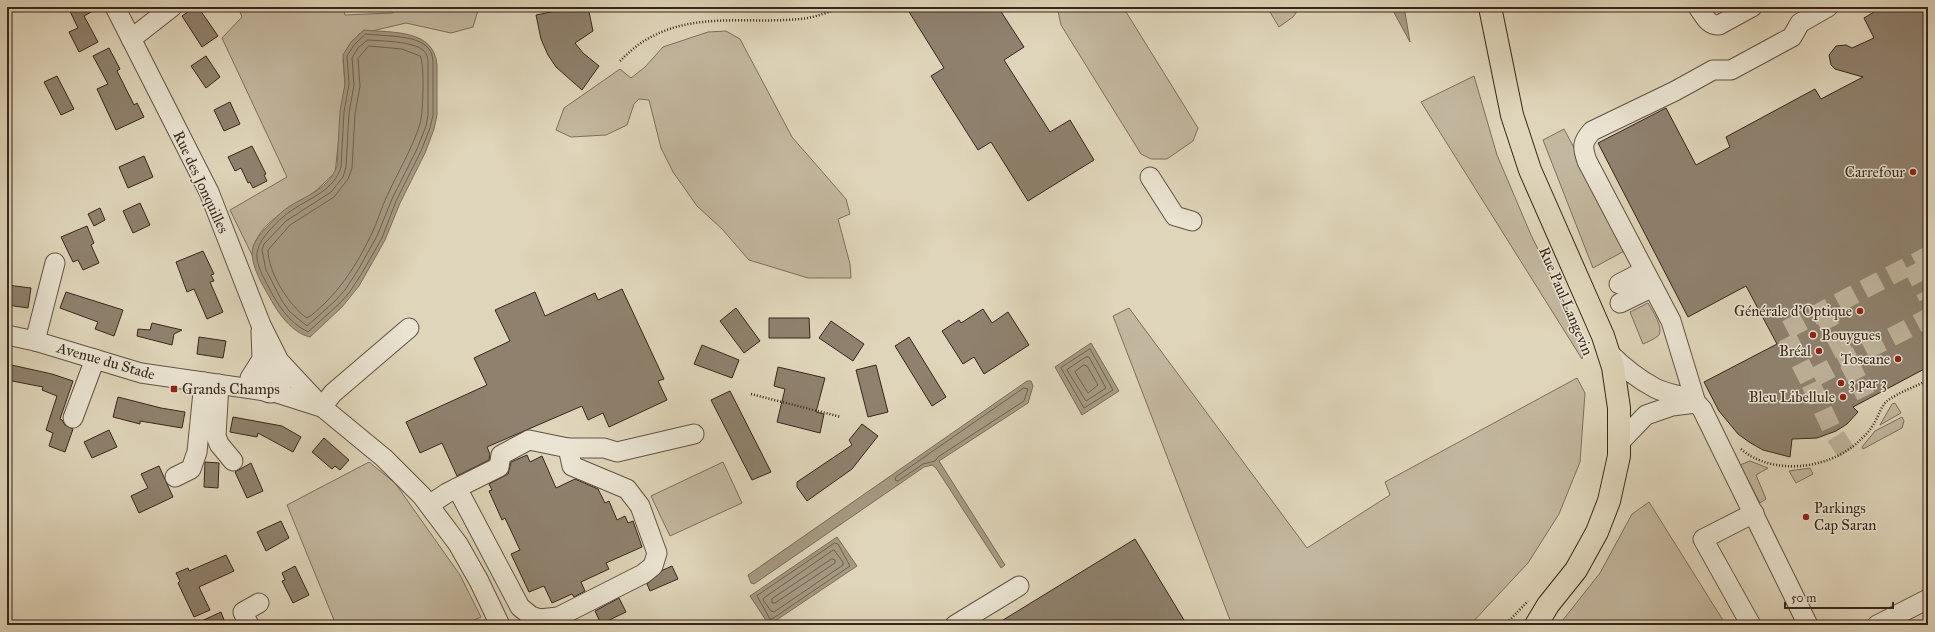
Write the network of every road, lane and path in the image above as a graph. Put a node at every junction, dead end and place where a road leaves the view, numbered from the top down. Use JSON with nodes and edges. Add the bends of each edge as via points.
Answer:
{"nodes":[{"id":1,"x":115,"y":7,"type":"edge"},
{"id":2,"x":172,"y":7,"type":"edge"},
{"id":3,"x":844,"y":7,"type":"edge"},
{"id":4,"x":1490,"y":7,"type":"edge"},
{"id":5,"x":1698,"y":7,"type":"edge"},
{"id":6,"x":1752,"y":7,"type":"edge"},
{"id":7,"x":1828,"y":7,"type":"edge"},
{"id":8,"x":131,"y":39,"type":"junction"},
{"id":9,"x":620,"y":61,"type":"dead end"},
{"id":10,"x":1150,"y":177,"type":"dead end"},
{"id":11,"x":1192,"y":221,"type":"dead end"},
{"id":12,"x":55,"y":263,"type":"dead end"},
{"id":13,"x":1649,"y":279,"type":"junction"},
{"id":14,"x":1619,"y":284,"type":"dead end"},
{"id":15,"x":1620,"y":303,"type":"dead end"},
{"id":16,"x":409,"y":328,"type":"dead end"},
{"id":17,"x":7,"y":335,"type":"edge"},
{"id":18,"x":35,"y":341,"type":"junction"},
{"id":19,"x":1609,"y":353,"type":"junction"},
{"id":20,"x":95,"y":359,"type":"junction"},
{"id":21,"x":268,"y":376,"type":"junction"},
{"id":22,"x":1928,"y":381,"type":"edge"},
{"id":23,"x":217,"y":384,"type":"junction"},
{"id":24,"x":751,"y":394,"type":"dead end"},
{"id":25,"x":1696,"y":403,"type":"junction"},
{"id":26,"x":322,"y":407,"type":"junction"},
{"id":27,"x":841,"y":417,"type":"dead end"},
{"id":28,"x":73,"y":418,"type":"dead end"},
{"id":29,"x":694,"y":434,"type":"dead end"},
{"id":30,"x":1619,"y":443,"type":"junction"},
{"id":31,"x":1735,"y":444,"type":"dead end"},
{"id":32,"x":568,"y":448,"type":"junction"},
{"id":33,"x":233,"y":461,"type":"dead end"},
{"id":34,"x":175,"y":477,"type":"dead end"},
{"id":35,"x":457,"y":488,"type":"junction"},
{"id":36,"x":428,"y":505,"type":"junction"},
{"id":37,"x":1754,"y":513,"type":"junction"},
{"id":38,"x":1019,"y":586,"type":"dead end"},
{"id":39,"x":1928,"y":599,"type":"edge"},
{"id":40,"x":1539,"y":602,"type":"junction"},
{"id":41,"x":259,"y":603,"type":"dead end"},
{"id":42,"x":1928,"y":612,"type":"edge"},
{"id":43,"x":249,"y":625,"type":"edge"},
{"id":44,"x":500,"y":625,"type":"edge"},
{"id":45,"x":955,"y":625,"type":"edge"},
{"id":46,"x":1505,"y":625,"type":"edge"},
{"id":47,"x":1526,"y":625,"type":"edge"},
{"id":48,"x":1536,"y":625,"type":"edge"},
{"id":49,"x":1751,"y":625,"type":"edge"},
{"id":50,"x":1808,"y":625,"type":"edge"},
{"id":51,"x":1877,"y":625,"type":"edge"},
{"id":52,"x":1904,"y":625,"type":"edge"}],
"edges":[{"from":1,"to":8,"type":"street","name":"Rue des Jonquilles"},
{"from":2,"to":8,"type":"street"},
{"from":3,"to":9,"type":"path","via":[[802,19],[709,20],[689,24],[651,36]]},
{"from":4,"to":19,"type":"main road","name":"Rue Paul Langevin","via":[[1512,115],[1530,170]]},
{"from":5,"to":6,"type":"street","via":[[1709,22],[1719,25]]},
{"from":7,"to":13,"type":"street","via":[[1800,23],[1792,37],[1731,70],[1713,70],[1592,131],[1584,140],[1582,149],[1587,161]]},
{"from":8,"to":21,"type":"street","name":"Rue des Jonquilles","via":[[208,192],[261,325]]},
{"from":10,"to":11,"type":"street","via":[[1175,216]]},
{"from":12,"to":18,"type":"street"},
{"from":13,"to":14,"type":"street"},
{"from":13,"to":15,"type":"street"},
{"from":13,"to":25,"type":"street","via":[[1671,321]]},
{"from":16,"to":26,"type":"street","via":[[333,393]]},
{"from":17,"to":18,"type":"street","name":"Avenue du Stade"},
{"from":18,"to":20,"type":"street","name":"Avenue du Stade"},
{"from":19,"to":25,"type":"street","via":[[1626,370],[1657,389],[1688,397]]},
{"from":19,"to":30,"type":"main road","name":"Rue Paul Langevin","via":[[1619,408]]},
{"from":20,"to":23,"type":"street","name":"Avenue du Stade","via":[[141,373]]},
{"from":20,"to":28,"type":"street"},
{"from":21,"to":23,"type":"street","name":"Avenue du Stade"},
{"from":21,"to":26,"type":"street"},
{"from":21,"to":26,"type":"street","via":[[301,385]]},
{"from":22,"to":31,"type":"path","via":[[1886,402],[1861,440],[1846,452],[1824,461],[1800,466],[1782,465],[1750,457]]},
{"from":23,"to":33,"type":"street","via":[[216,436],[219,444]]},
{"from":23,"to":34,"type":"street","via":[[191,468]]},
{"from":24,"to":27,"type":"path"},
{"from":25,"to":30,"type":"street","via":[[1672,406],[1646,415]]},
{"from":25,"to":37,"type":"street","via":[[1702,409]]},
{"from":26,"to":36,"type":"street","via":[[384,458]]},
{"from":29,"to":32,"type":"street","via":[[617,452],[604,448]]},
{"from":30,"to":40,"type":"main road","name":"Rue Paul Langevin","via":[[1619,456],[1609,501],[1598,532],[1576,570]]},
{"from":32,"to":35,"type":"street","via":[[529,440],[502,455],[499,467]]},
{"from":32,"to":35,"type":"street","via":[[572,466],[627,489],[640,506],[657,553],[653,566],[643,574],[558,617],[540,619],[531,616],[520,607]]},
{"from":35,"to":36,"type":"street"},
{"from":36,"to":44,"type":"street","via":[[458,544]]},
{"from":37,"to":49,"type":"street","via":[[1703,539]]},
{"from":37,"to":50,"type":"street"},
{"from":38,"to":45,"type":"street"},
{"from":39,"to":51,"type":"street"},
{"from":40,"to":46,"type":"path"},
{"from":40,"to":47,"type":"main road","name":"Rue Paul Langevin"},
{"from":40,"to":48,"type":"main road","name":"Rue Paul Langevin"},
{"from":41,"to":43,"type":"street","via":[[243,612]]},
{"from":42,"to":52,"type":"street"}]}
